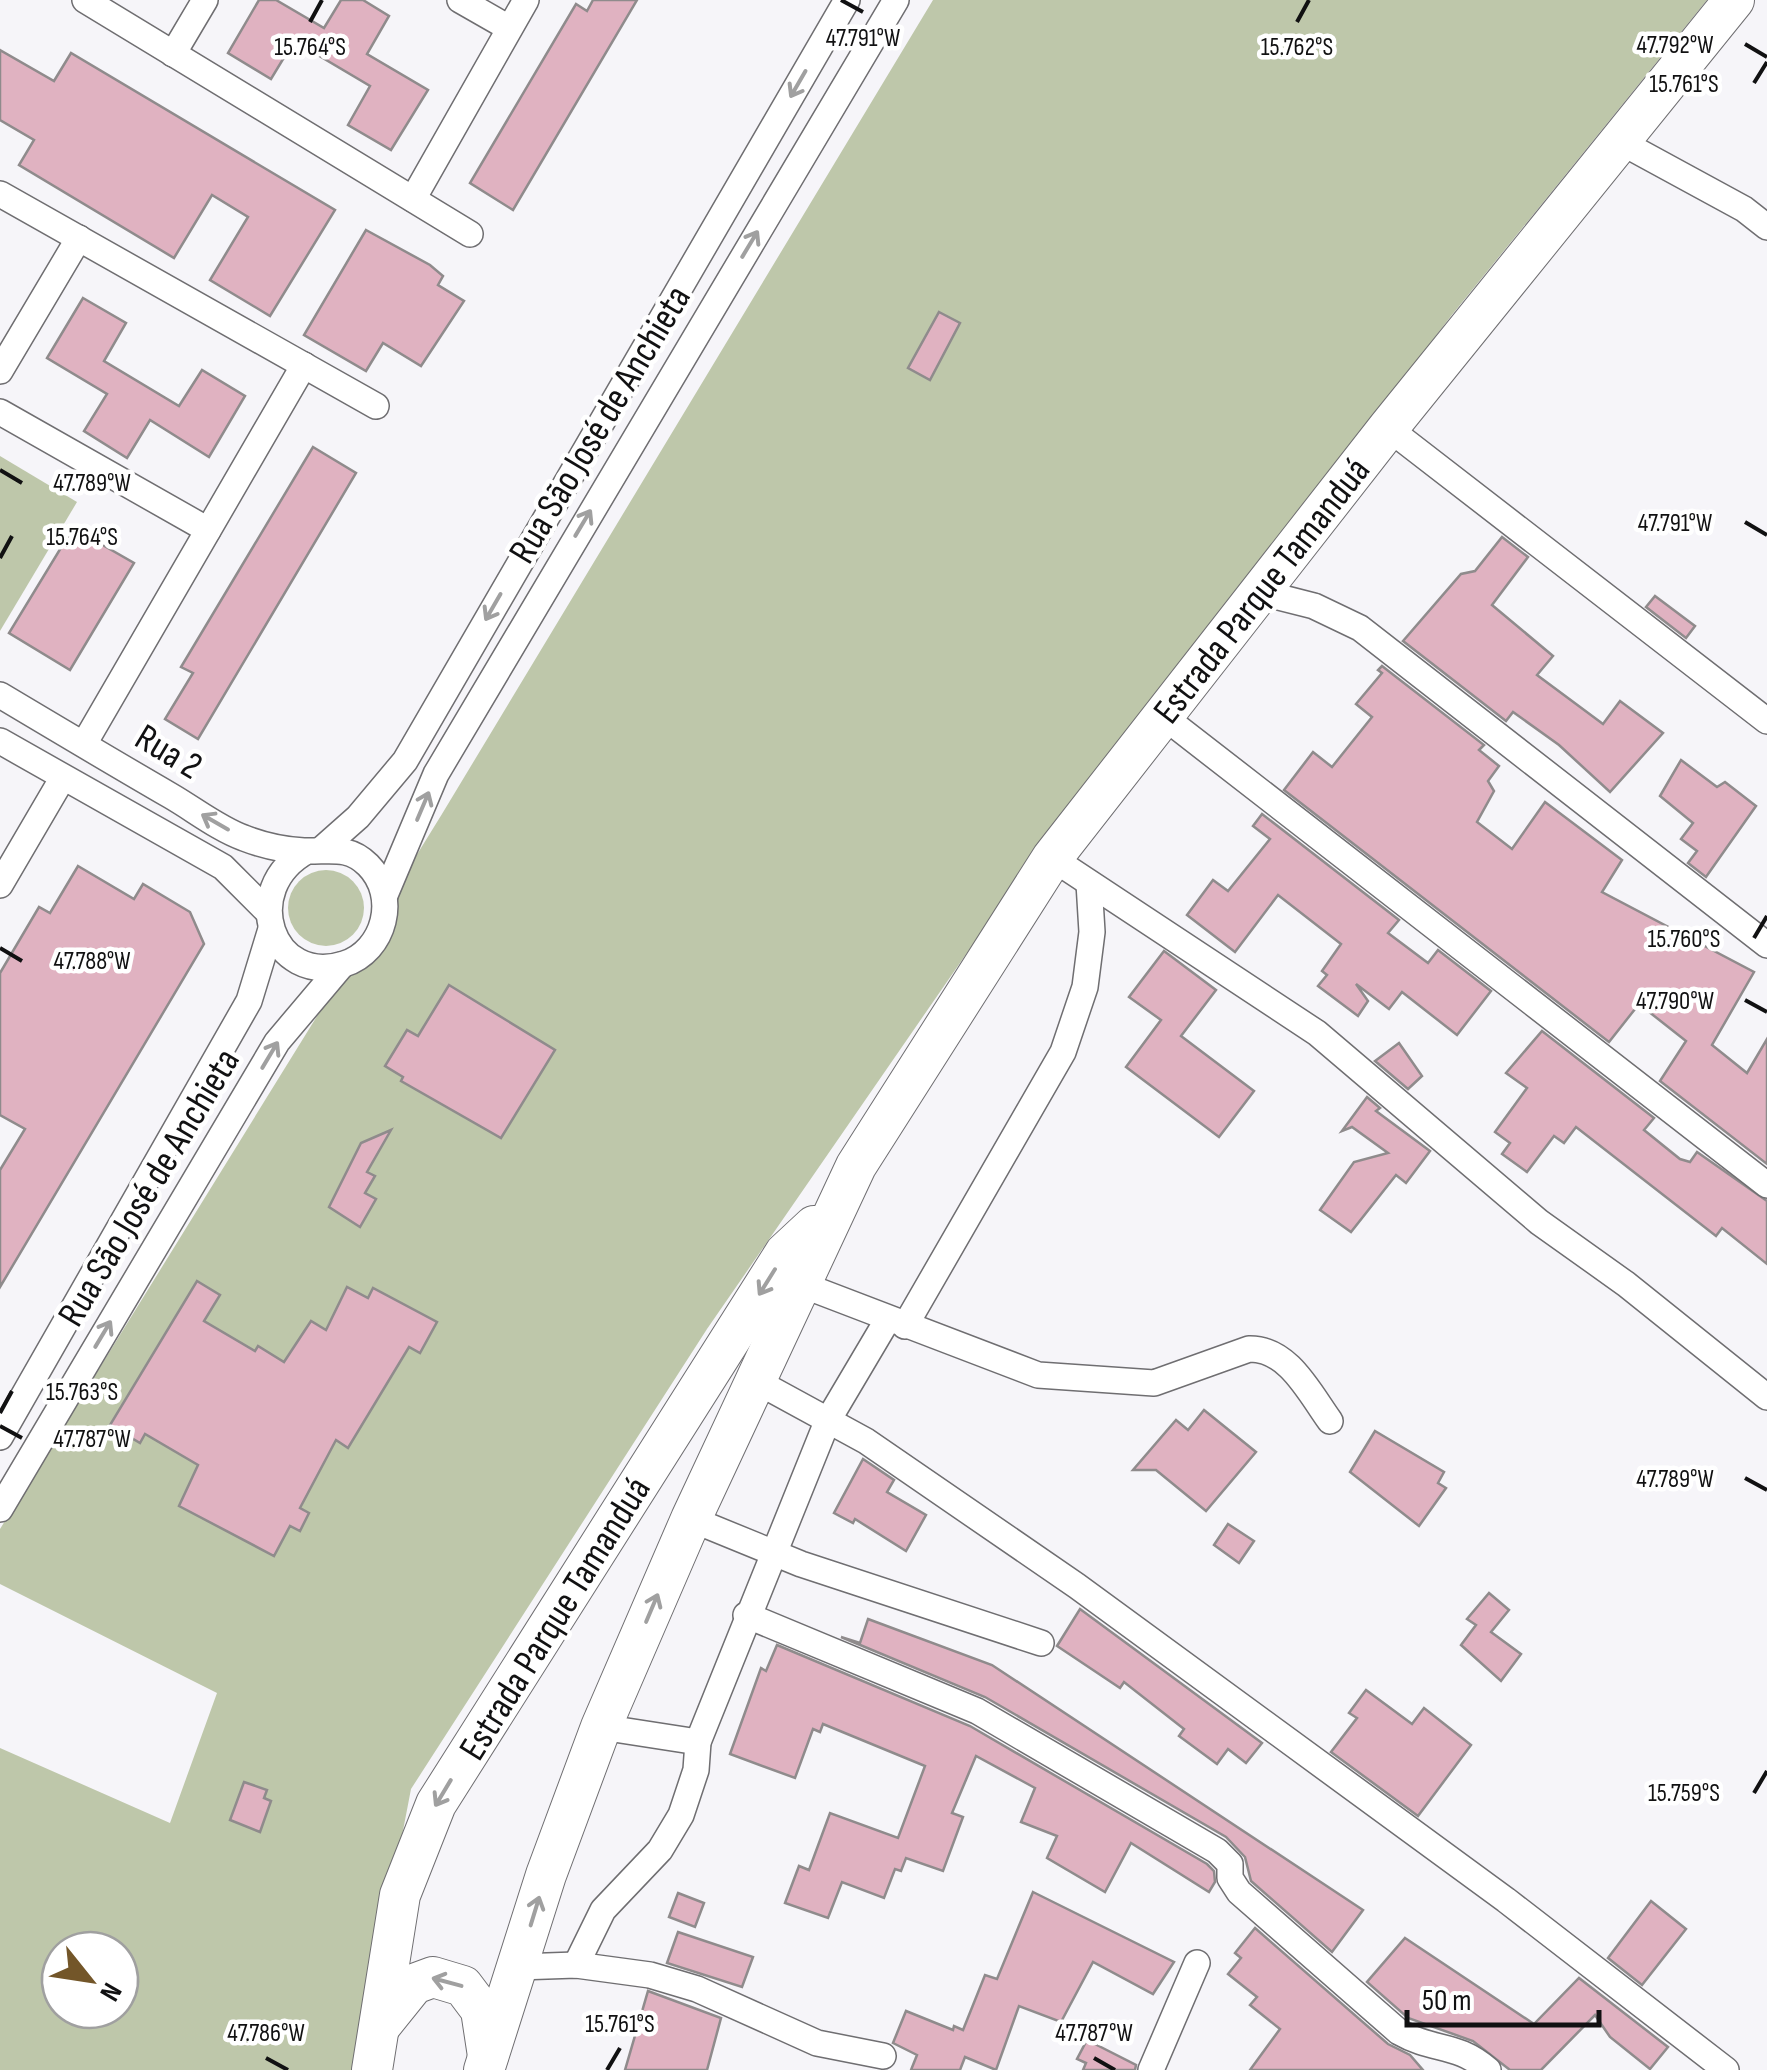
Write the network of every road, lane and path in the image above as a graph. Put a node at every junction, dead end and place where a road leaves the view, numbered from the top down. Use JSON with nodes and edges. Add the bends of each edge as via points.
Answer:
{"nodes":[{"id":1,"x":84,"y":0,"type":"edge"},
{"id":2,"x":205,"y":0,"type":"edge"},
{"id":3,"x":460,"y":0,"type":"edge"},
{"id":4,"x":526,"y":0,"type":"edge"},
{"id":5,"x":846,"y":0,"type":"edge"},
{"id":6,"x":1734,"y":0,"type":"edge"},
{"id":7,"x":892,"y":1,"type":"edge"},
{"id":8,"x":510,"y":28,"type":"junction"},
{"id":9,"x":173,"y":54,"type":"junction"},
{"id":10,"x":1619,"y":142,"type":"junction"},
{"id":11,"x":0,"y":194,"type":"edge"},
{"id":12,"x":413,"y":199,"type":"junction"},
{"id":13,"x":1767,"y":227,"type":"edge"},
{"id":14,"x":470,"y":234,"type":"dead end"},
{"id":15,"x":78,"y":238,"type":"junction"},
{"id":16,"x":304,"y":365,"type":"junction"},
{"id":17,"x":0,"y":371,"type":"edge"},
{"id":18,"x":376,"y":406,"type":"dead end"},
{"id":19,"x":0,"y":412,"type":"edge"},
{"id":20,"x":1388,"y":428,"type":"junction"},
{"id":21,"x":208,"y":530,"type":"junction"},
{"id":22,"x":1259,"y":592,"type":"junction"},
{"id":23,"x":0,"y":695,"type":"edge"},
{"id":24,"x":1162,"y":716,"type":"junction"},
{"id":25,"x":1767,"y":721,"type":"edge"},
{"id":26,"x":0,"y":741,"type":"edge"},
{"id":27,"x":90,"y":748,"type":"junction"},
{"id":28,"x":69,"y":782,"type":"junction"},
{"id":29,"x":315,"y":850,"type":"junction"},
{"id":30,"x":1052,"y":858,"type":"junction"},
{"id":31,"x":1089,"y":882,"type":"junction"},
{"id":32,"x":0,"y":885,"type":"edge"},
{"id":33,"x":384,"y":895,"type":"junction"},
{"id":34,"x":269,"y":920,"type":"junction"},
{"id":35,"x":1767,"y":944,"type":"edge"},
{"id":36,"x":342,"y":965,"type":"junction"},
{"id":37,"x":1767,"y":1185,"type":"edge"},
{"id":38,"x":832,"y":1210,"type":"junction"},
{"id":39,"x":800,"y":1284,"type":"junction"},
{"id":40,"x":897,"y":1322,"type":"junction"},
{"id":41,"x":756,"y":1382,"type":"junction"},
{"id":42,"x":1767,"y":1397,"type":"edge"},
{"id":43,"x":1330,"y":1421,"type":"dead end"},
{"id":44,"x":827,"y":1422,"type":"junction"},
{"id":45,"x":0,"y":1436,"type":"edge"},
{"id":46,"x":0,"y":1508,"type":"edge"},
{"id":47,"x":691,"y":1519,"type":"junction"},
{"id":48,"x":771,"y":1554,"type":"junction"},
{"id":49,"x":746,"y":1615,"type":"junction"},
{"id":50,"x":1041,"y":1643,"type":"dead end"},
{"id":51,"x":601,"y":1727,"type":"junction"},
{"id":52,"x":698,"y":1742,"type":"junction"},
{"id":53,"x":1197,"y":1963,"type":"dead end"},
{"id":54,"x":576,"y":1965,"type":"junction"},
{"id":55,"x":518,"y":1968,"type":"junction"},
{"id":56,"x":378,"y":2030,"type":"junction"},
{"id":57,"x":883,"y":2056,"type":"dead end"},
{"id":58,"x":486,"y":2063,"type":"edge"},
{"id":59,"x":372,"y":2070,"type":"edge"},
{"id":60,"x":1151,"y":2070,"type":"edge"},
{"id":61,"x":1488,"y":2070,"type":"edge"},
{"id":62,"x":1726,"y":2070,"type":"edge"}],
"edges":[{"from":1,"to":9,"type":"street"},
{"from":2,"to":9,"type":"street"},
{"from":3,"to":8,"type":"street"},
{"from":4,"to":8,"type":"street"},
{"from":5,"to":29,"type":"street","name":"Rua São José de Anchieta","one_way":true,"via":[[404,761],[358,817]]},
{"from":6,"to":10,"type":"main road","name":"Estrada Parque Tamanduá"},
{"from":33,"to":7,"type":"street","name":"Rua São José de Anchieta","one_way":true,"via":[[436,774]]},
{"from":8,"to":12,"type":"street"},
{"from":9,"to":12,"type":"street"},
{"from":10,"to":13,"type":"street"},
{"from":10,"to":20,"type":"main road","name":"Estrada Parque Tamanduá"},
{"from":11,"to":15,"type":"street"},
{"from":12,"to":14,"type":"street"},
{"from":15,"to":16,"type":"street"},
{"from":15,"to":17,"type":"street"},
{"from":16,"to":18,"type":"street"},
{"from":16,"to":21,"type":"street"},
{"from":19,"to":21,"type":"street"},
{"from":20,"to":22,"type":"main road","name":"Estrada Parque Tamanduá"},
{"from":20,"to":25,"type":"street"},
{"from":21,"to":27,"type":"street"},
{"from":22,"to":24,"type":"main road","name":"Estrada Parque Tamanduá"},
{"from":22,"to":35,"type":"street","via":[[1314,606],[1360,628]]},
{"from":23,"to":27,"type":"street","name":"Rua 2"},
{"from":24,"to":30,"type":"main road","name":"Estrada Parque Tamanduá"},
{"from":24,"to":37,"type":"street"},
{"from":26,"to":28,"type":"street","name":"Rua 2"},
{"from":27,"to":28,"type":"street"},
{"from":29,"to":27,"type":"street","name":"Rua 2","one_way":true,"via":[[241,837]]},
{"from":28,"to":32,"type":"street"},
{"from":28,"to":34,"type":"street","name":"Rua 2","via":[[223,867]]},
{"from":29,"to":33,"type":"street","via":[[356,856]]},
{"from":29,"to":34,"type":"street","name":"Rua São José de Anchieta","via":[[277,874]]},
{"from":30,"to":31,"type":"street"},
{"from":30,"to":38,"type":"main road","name":"Estrada Parque Tamanduá"},
{"from":31,"to":40,"type":"street","via":[[1086,988],[1063,1052]]},
{"from":31,"to":42,"type":"street","via":[[1318,1034],[1540,1222]]},
{"from":33,"to":36,"type":"street","name":"Rua São José de Anchieta","via":[[381,930],[372,945]]},
{"from":34,"to":36,"type":"street","via":[[292,956],[308,964]]},
{"from":34,"to":45,"type":"street","name":"Rua São José de Anchieta","via":[[249,1001]]},
{"from":46,"to":36,"type":"street","name":"Rua São José de Anchieta","one_way":true,"via":[[277,1042]]},
{"from":38,"to":39,"type":"main road","name":"Estrada Parque Tamanduá"},
{"from":38,"to":56,"type":"main road","name":"Estrada Parque Tamanduá","one_way":true,"via":[[785,1253],[436,1804],[400,1895]]},
{"from":39,"to":40,"type":"street"},
{"from":39,"to":41,"type":"main road","name":"Estrada Parque Tamanduá"},
{"from":40,"to":43,"type":"street","via":[[1038,1376],[1154,1384],[1266,1349],[1290,1366]]},
{"from":40,"to":44,"type":"street"},
{"from":41,"to":44,"type":"street"},
{"from":41,"to":47,"type":"main road","name":"Estrada Parque Tamanduá"},
{"from":44,"to":48,"type":"street"},
{"from":44,"to":62,"type":"street","via":[[866,1441],[1078,1586]]},
{"from":47,"to":48,"type":"street"},
{"from":51,"to":47,"type":"main road","name":"Estrada Parque Tamanduá","one_way":true},
{"from":48,"to":49,"type":"street"},
{"from":48,"to":50,"type":"street"},
{"from":49,"to":52,"type":"street"},
{"from":49,"to":61,"type":"street","via":[[977,1711],[1217,1851],[1240,1892],[1398,2032],[1420,2044],[1466,2050]]},
{"from":51,"to":52,"type":"street"},
{"from":55,"to":51,"type":"main road","name":"Estrada Parque Tamanduá","one_way":true},
{"from":52,"to":54,"type":"street","via":[[681,1815],[660,1850],[603,1910]]},
{"from":53,"to":60,"type":"street"},
{"from":54,"to":55,"type":"street"},
{"from":54,"to":57,"type":"street","via":[[650,1974],[816,2043]]},
{"from":55,"to":58,"type":"main road","name":"Estrada Parque Tamanduá"},
{"from":58,"to":56,"type":"main road","one_way":true,"via":[[481,2010],[463,1986],[433,1977],[414,1984]]},
{"from":56,"to":59,"type":"main road","name":"Estrada Parque Tamanduá"}]}
